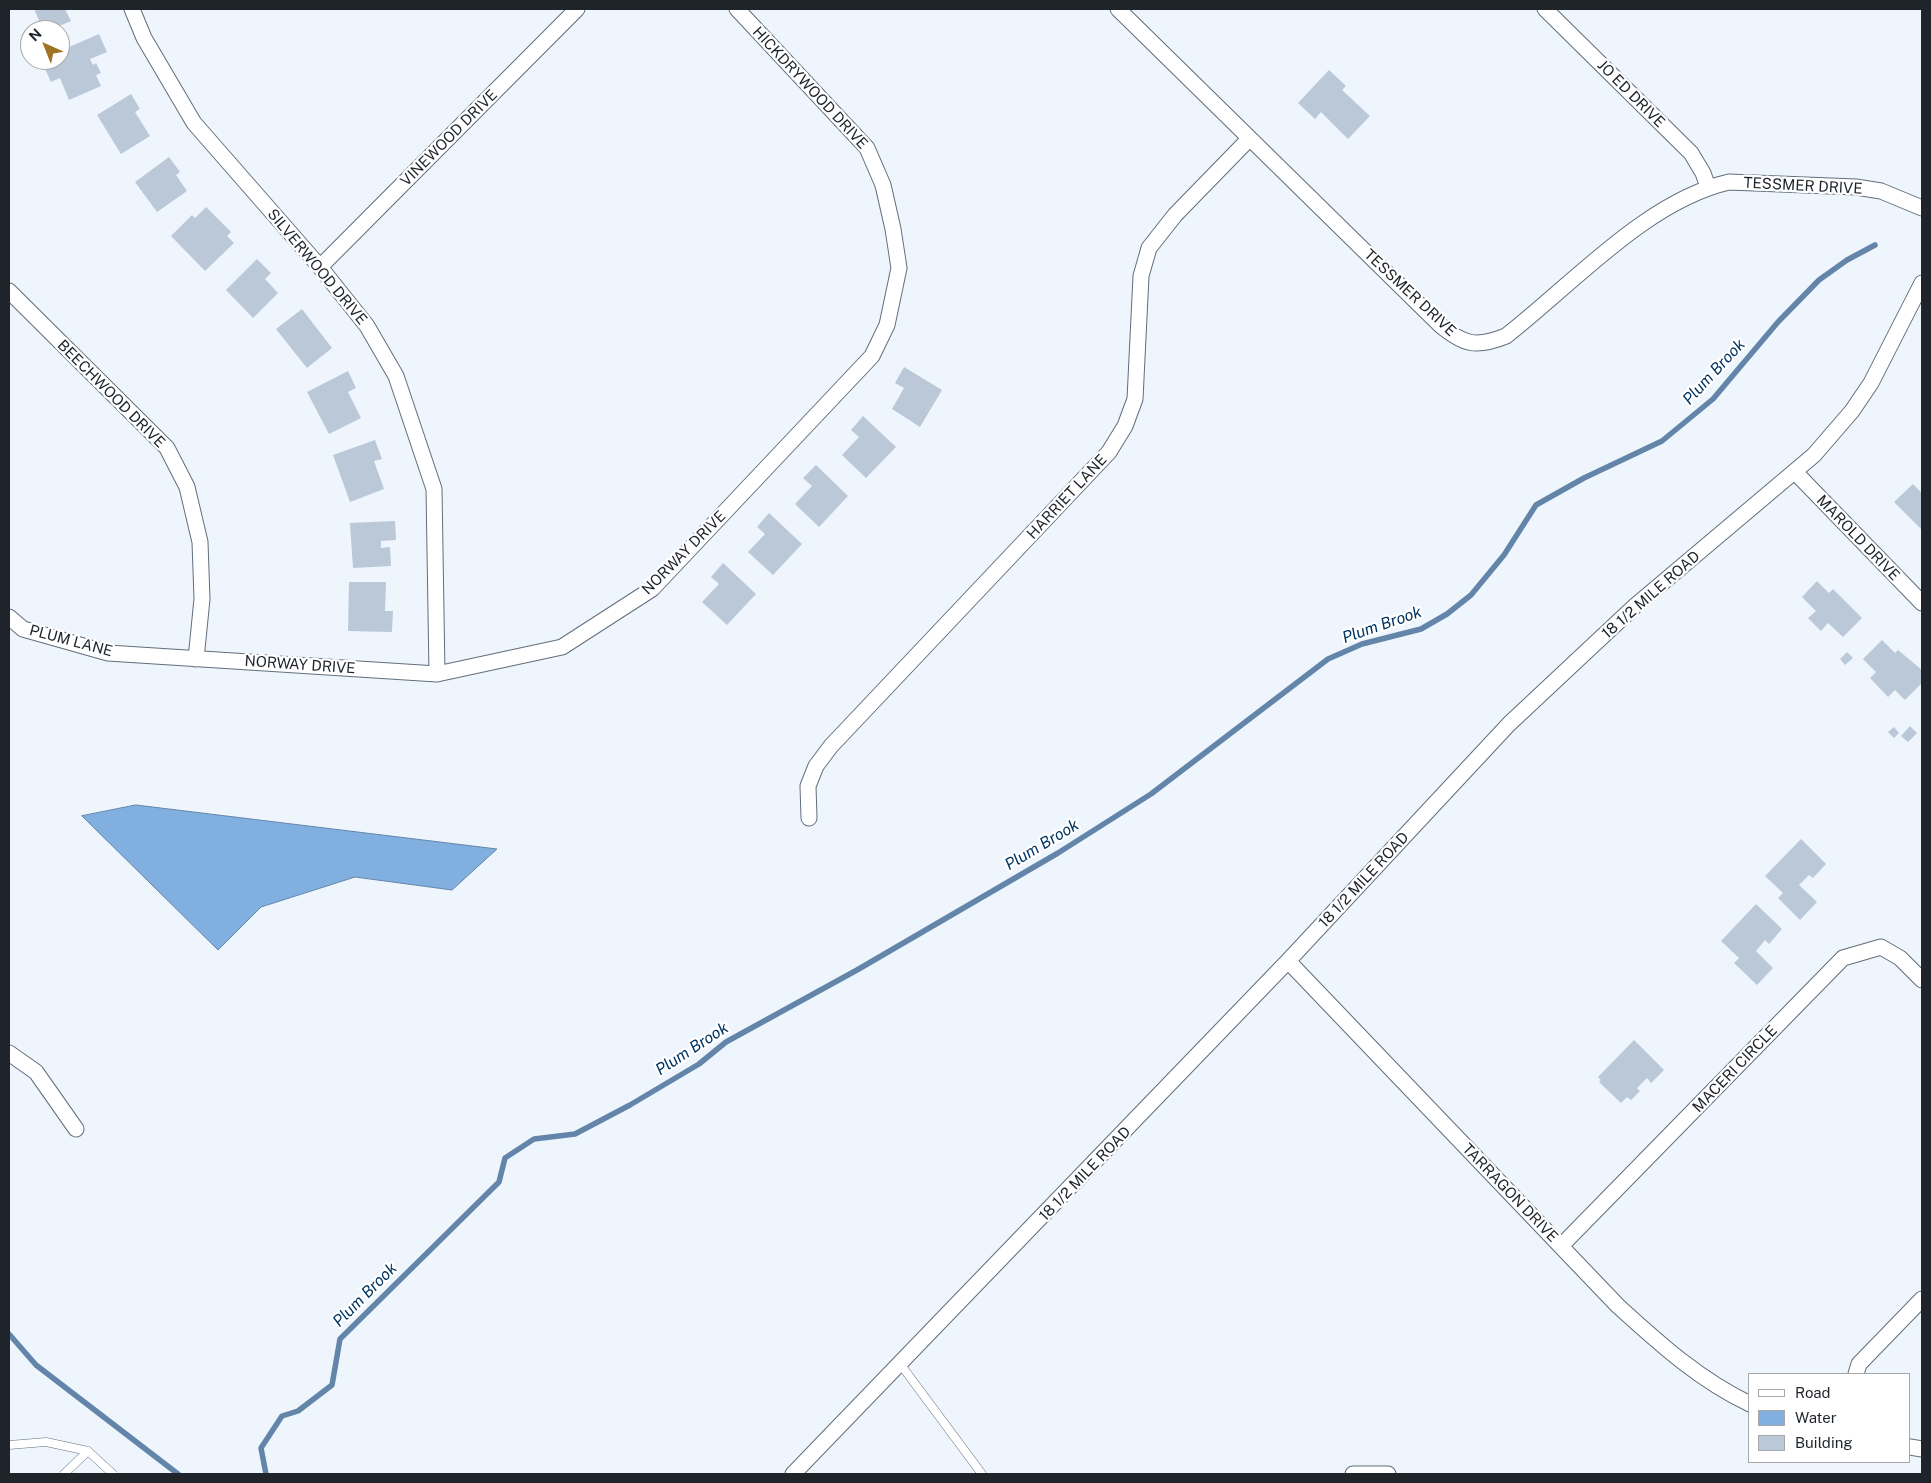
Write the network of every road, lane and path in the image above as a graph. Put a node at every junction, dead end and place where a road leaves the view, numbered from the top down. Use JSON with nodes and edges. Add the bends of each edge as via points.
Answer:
{"nodes":[{"id":1,"x":132,"y":9,"type":"edge"},
{"id":2,"x":577,"y":9,"type":"edge"},
{"id":3,"x":737,"y":9,"type":"edge"},
{"id":4,"x":1118,"y":9,"type":"edge"},
{"id":5,"x":1545,"y":9,"type":"edge"},
{"id":6,"x":1249,"y":139,"type":"junction"},
{"id":7,"x":1708,"y":187,"type":"junction"},
{"id":8,"x":1922,"y":208,"type":"edge"},
{"id":9,"x":893,"y":229,"type":"joint"},
{"id":10,"x":320,"y":267,"type":"junction"},
{"id":11,"x":1922,"y":283,"type":"edge"},
{"id":12,"x":9,"y":291,"type":"edge"},
{"id":13,"x":1795,"y":472,"type":"junction"},
{"id":14,"x":1922,"y":603,"type":"edge"},
{"id":15,"x":9,"y":617,"type":"edge"},
{"id":16,"x":196,"y":659,"type":"junction"},
{"id":17,"x":437,"y":674,"type":"junction"},
{"id":18,"x":809,"y":818,"type":"dead end"},
{"id":19,"x":1288,"y":961,"type":"junction"},
{"id":20,"x":1922,"y":980,"type":"edge"},
{"id":21,"x":9,"y":1053,"type":"edge"},
{"id":22,"x":76,"y":1128,"type":"dead end"},
{"id":23,"x":1562,"y":1246,"type":"junction"},
{"id":24,"x":1922,"y":1299,"type":"edge"},
{"id":25,"x":901,"y":1365,"type":"junction"},
{"id":26,"x":1856,"y":1373,"type":"edge"},
{"id":27,"x":1748,"y":1403,"type":"edge"},
{"id":28,"x":13,"y":1445,"type":"edge"},
{"id":29,"x":88,"y":1451,"type":"junction"},
{"id":30,"x":9,"y":1453,"type":"edge"},
{"id":31,"x":1354,"y":1473,"type":"edge"},
{"id":32,"x":64,"y":1474,"type":"edge"},
{"id":33,"x":113,"y":1474,"type":"edge"},
{"id":34,"x":793,"y":1474,"type":"edge"},
{"id":35,"x":982,"y":1474,"type":"edge"},
{"id":36,"x":1388,"y":1474,"type":"edge"}],
"edges":[{"from":1,"to":10,"type":"street","name":"SILVERWOOD DRIVE","via":[[144,38],[194,124]]},
{"from":2,"to":10,"type":"street","name":"VINEWOOD DRIVE"},
{"from":3,"to":9,"type":"street","name":"HICKDRYWOOD DRIVE","via":[[867,148],[883,185]]},
{"from":4,"to":6,"type":"street","name":"TESSMER DRIVE"},
{"from":5,"to":7,"type":"street","name":"JO ED DRIVE","via":[[1690,153]]},
{"from":6,"to":7,"type":"street","name":"TESSMER DRIVE","via":[[1440,325],[1455,337],[1472,344],[1489,343],[1506,336],[1648,220]]},
{"from":6,"to":18,"type":"street","name":"HARRIET LANE","via":[[1175,215],[1149,248],[1141,276],[1135,399],[1110,452],[831,746],[816,766],[808,786]]},
{"from":7,"to":8,"type":"street","name":"TESSMER DRIVE","via":[[1729,182],[1856,187],[1881,191]]},
{"from":9,"to":17,"type":"street","name":"NORWAY DRIVE","via":[[899,268],[887,325],[872,356],[652,589],[562,647]]},
{"from":10,"to":17,"type":"street","name":"SILVERWOOD DRIVE","via":[[367,326],[396,376],[434,490]]},
{"from":11,"to":13,"type":"street","name":"18 1/2 MILE ROAD","via":[[1871,383],[1831,437]]},
{"from":12,"to":16,"type":"street","name":"BEECHWOOD DRIVE","via":[[167,448],[187,487],[200,542],[202,599]]},
{"from":13,"to":14,"type":"street","name":"MAROLD DRIVE"},
{"from":13,"to":19,"type":"street","name":"18 1/2 MILE ROAD","via":[[1635,606],[1509,724]]},
{"from":15,"to":16,"type":"street","name":"PLUM LANE","via":[[23,629],[108,653]]},
{"from":16,"to":17,"type":"street","name":"NORWAY DRIVE"},
{"from":19,"to":23,"type":"street","name":"TARRAGON DRIVE"},
{"from":19,"to":25,"type":"street","name":"18 1/2 MILE ROAD"},
{"from":20,"to":23,"type":"street","name":"MACERI CIRCLE","via":[[1900,958],[1881,947],[1843,958]]},
{"from":21,"to":22,"type":"street","via":[[36,1072]]},
{"from":23,"to":27,"type":"street","name":"TARRAGON DRIVE","via":[[1618,1306],[1669,1352],[1702,1378]]},
{"from":24,"to":26,"type":"street","via":[[1859,1364]]},
{"from":25,"to":34,"type":"street","name":"18 1/2 MILE ROAD"},
{"from":25,"to":35,"type":"lane"},
{"from":28,"to":29,"type":"lane","via":[[46,1442]]},
{"from":28,"to":30,"type":"lane"},
{"from":29,"to":32,"type":"lane"},
{"from":29,"to":33,"type":"lane"},
{"from":31,"to":36,"type":"street"}]}
